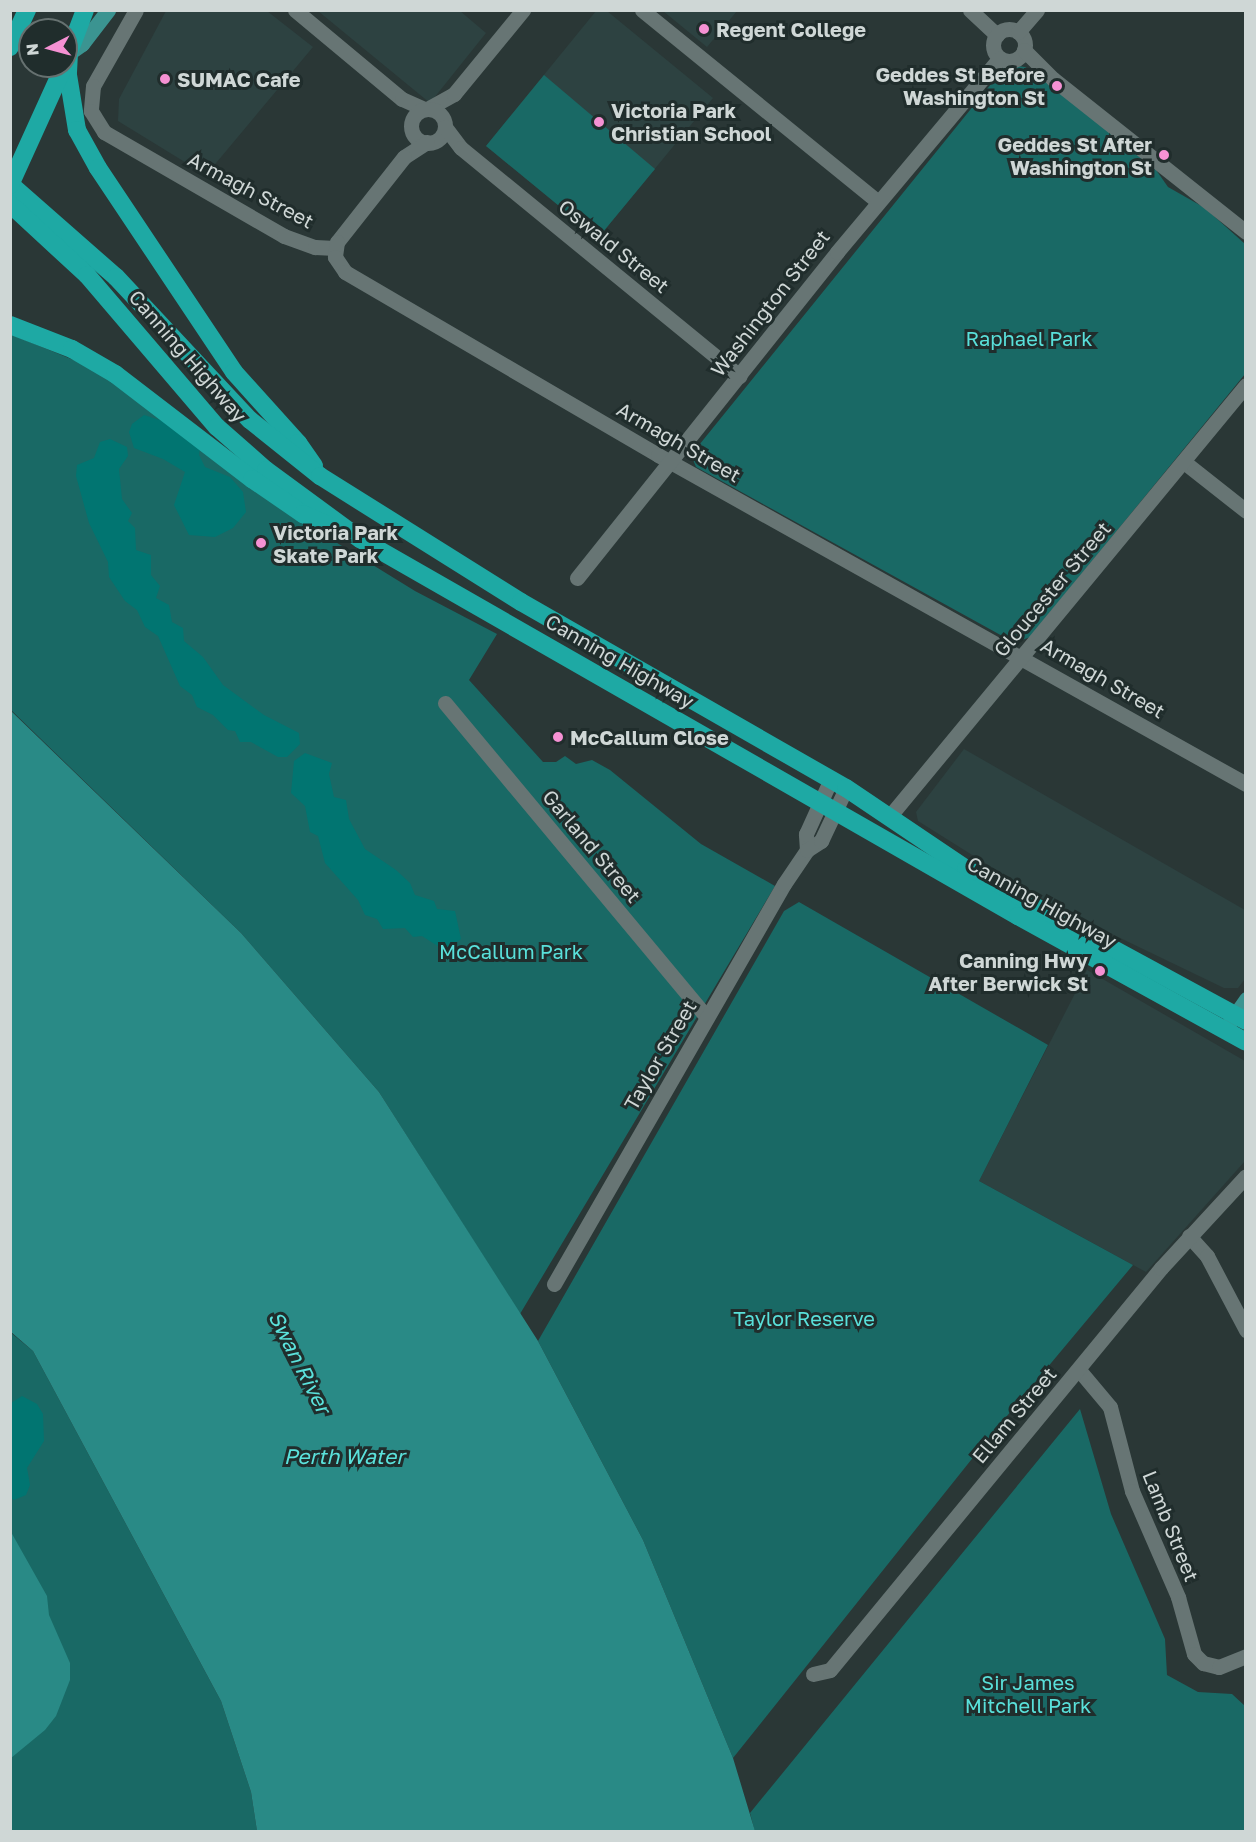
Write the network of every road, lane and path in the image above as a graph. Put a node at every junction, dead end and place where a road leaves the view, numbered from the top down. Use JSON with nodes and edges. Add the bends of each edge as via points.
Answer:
{"nodes":[{"id":1,"x":27,"y":10,"type":"edge"},
{"id":2,"x":85,"y":10,"type":"edge"},
{"id":3,"x":108,"y":10,"type":"edge"},
{"id":4,"x":136,"y":10,"type":"edge"},
{"id":5,"x":295,"y":10,"type":"edge"},
{"id":6,"x":523,"y":10,"type":"edge"},
{"id":7,"x":642,"y":10,"type":"edge"},
{"id":8,"x":970,"y":10,"type":"edge"},
{"id":9,"x":1037,"y":10,"type":"edge"},
{"id":10,"x":78,"y":28,"type":"edge"},
{"id":11,"x":1018,"y":32,"type":"junction"},
{"id":12,"x":997,"y":35,"type":"junction"},
{"id":13,"x":10,"y":47,"type":"edge"},
{"id":14,"x":78,"y":48,"type":"edge"},
{"id":15,"x":1012,"y":56,"type":"junction"},
{"id":16,"x":58,"y":78,"type":"edge"},
{"id":17,"x":68,"y":78,"type":"edge"},
{"id":18,"x":454,"y":94,"type":"junction"},
{"id":19,"x":402,"y":99,"type":"junction"},
{"id":20,"x":426,"y":109,"type":"junction"},
{"id":21,"x":444,"y":124,"type":"junction"},
{"id":22,"x":412,"y":128,"type":"junction"},
{"id":23,"x":432,"y":141,"type":"junction"},
{"id":24,"x":461,"y":148,"type":"junction"},
{"id":25,"x":404,"y":157,"type":"junction"},
{"id":26,"x":10,"y":184,"type":"edge"},
{"id":27,"x":878,"y":202,"type":"junction"},
{"id":28,"x":10,"y":204,"type":"edge"},
{"id":29,"x":46,"y":224,"type":"junction"},
{"id":30,"x":1245,"y":232,"type":"edge"},
{"id":31,"x":334,"y":249,"type":"junction"},
{"id":32,"x":10,"y":325,"type":"edge"},
{"id":33,"x":740,"y":376,"type":"junction"},
{"id":34,"x":1245,"y":385,"type":"edge"},
{"id":35,"x":669,"y":461,"type":"junction"},
{"id":36,"x":1184,"y":462,"type":"junction"},
{"id":37,"x":320,"y":476,"type":"junction"},
{"id":38,"x":1245,"y":511,"type":"edge"},
{"id":39,"x":360,"y":539,"type":"junction"},
{"id":40,"x":577,"y":578,"type":"dead end"},
{"id":41,"x":1023,"y":657,"type":"junction"},
{"id":42,"x":445,"y":703,"type":"dead end"},
{"id":43,"x":838,"y":783,"type":"junction"},
{"id":44,"x":1245,"y":784,"type":"edge"},
{"id":45,"x":829,"y":806,"type":"junction"},
{"id":46,"x":889,"y":817,"type":"junction"},
{"id":47,"x":1245,"y":999,"type":"edge"},
{"id":48,"x":706,"y":1016,"type":"junction"},
{"id":49,"x":1240,"y":1027,"type":"edge"},
{"id":50,"x":1245,"y":1176,"type":"edge"},
{"id":51,"x":1189,"y":1236,"type":"junction"},
{"id":52,"x":554,"y":1284,"type":"dead end"},
{"id":53,"x":1245,"y":1330,"type":"edge"},
{"id":54,"x":1079,"y":1370,"type":"junction"},
{"id":55,"x":1245,"y":1656,"type":"edge"},
{"id":56,"x":813,"y":1674,"type":"dead end"}],
"edges":[{"from":1,"to":13,"type":"highway"},
{"from":2,"to":10,"type":"highway"},
{"from":3,"to":14,"type":"main road"},
{"from":4,"to":31,"type":"street","name":"Armagh Street","via":[[93,86],[91,111],[104,132],[284,236]]},
{"from":5,"to":19,"type":"street"},
{"from":6,"to":18,"type":"street"},
{"from":7,"to":27,"type":"street"},
{"from":8,"to":12,"type":"street"},
{"from":9,"to":11,"type":"street"},
{"from":11,"to":12,"type":"street","via":[[1010,29]]},
{"from":11,"to":15,"type":"street"},
{"from":12,"to":15,"type":"street","via":[[994,47]]},
{"from":15,"to":27,"type":"street","name":"Washington Street"},
{"from":15,"to":30,"type":"street","via":[[1053,80]]},
{"from":16,"to":26,"type":"highway"},
{"from":17,"to":37,"type":"highway","via":[[74,119],[94,160],[234,372],[298,443]]},
{"from":18,"to":20,"type":"street"},
{"from":18,"to":21,"type":"street"},
{"from":19,"to":20,"type":"street"},
{"from":19,"to":22,"type":"street"},
{"from":20,"to":21,"type":"street","name":"Oswald Street","via":[[439,113]]},
{"from":20,"to":22,"type":"street"},
{"from":21,"to":23,"type":"street"},
{"from":21,"to":24,"type":"street","name":"Oswald Street"},
{"from":22,"to":23,"type":"street","name":"Oswald Street"},
{"from":22,"to":25,"type":"street"},
{"from":23,"to":24,"type":"street","name":"Oswald Street"},
{"from":23,"to":25,"type":"street"},
{"from":24,"to":33,"type":"street","name":"Oswald Street"},
{"from":25,"to":31,"type":"street"},
{"from":26,"to":29,"type":"highway"},
{"from":27,"to":33,"type":"street","name":"Washington Street"},
{"from":28,"to":29,"type":"highway"},
{"from":29,"to":37,"type":"highway","name":"Canning Highway","via":[[116,277],[250,420]]},
{"from":29,"to":39,"type":"highway","name":"Canning Highway","via":[[217,428],[266,470]]},
{"from":31,"to":35,"type":"street","name":"Armagh Street","via":[[338,265],[345,272]]},
{"from":32,"to":39,"type":"highway","via":[[72,349],[115,374],[303,514]]},
{"from":33,"to":35,"type":"street","name":"Washington Street"},
{"from":34,"to":36,"type":"street","name":"Gloucester Street"},
{"from":35,"to":40,"type":"street","name":"Washington Street"},
{"from":35,"to":41,"type":"street","name":"Armagh Street"},
{"from":36,"to":38,"type":"street"},
{"from":36,"to":41,"type":"street","name":"Gloucester Street"},
{"from":37,"to":43,"type":"highway","name":"Canning Highway","via":[[521,602]]},
{"from":39,"to":45,"type":"highway","name":"Canning Highway"},
{"from":41,"to":44,"type":"street","name":"Armagh Street"},
{"from":41,"to":46,"type":"street","name":"Gloucester Street"},
{"from":42,"to":48,"type":"street","name":"Garland Street"},
{"from":43,"to":45,"type":"street","name":"Taylor Street"},
{"from":43,"to":46,"type":"highway","name":"Canning Highway"},
{"from":45,"to":48,"type":"street","name":"Taylor Street","via":[[820,841],[807,850]]},
{"from":45,"to":49,"type":"highway","name":"Canning Highway"},
{"from":46,"to":49,"type":"highway","name":"Canning Highway","via":[[1028,906]]},
{"from":47,"to":49,"type":"main road"},
{"from":48,"to":52,"type":"street","name":"Taylor Street"},
{"from":50,"to":51,"type":"street","name":"Ellam Street"},
{"from":51,"to":53,"type":"street","via":[[1208,1256]]},
{"from":51,"to":54,"type":"street","name":"Ellam Street"},
{"from":54,"to":55,"type":"street","name":"Lamb Street","via":[[1110,1407],[1139,1512],[1178,1597],[1194,1654],[1209,1666],[1227,1665]]},
{"from":54,"to":56,"type":"street","name":"Ellam Street","via":[[830,1670]]}]}
